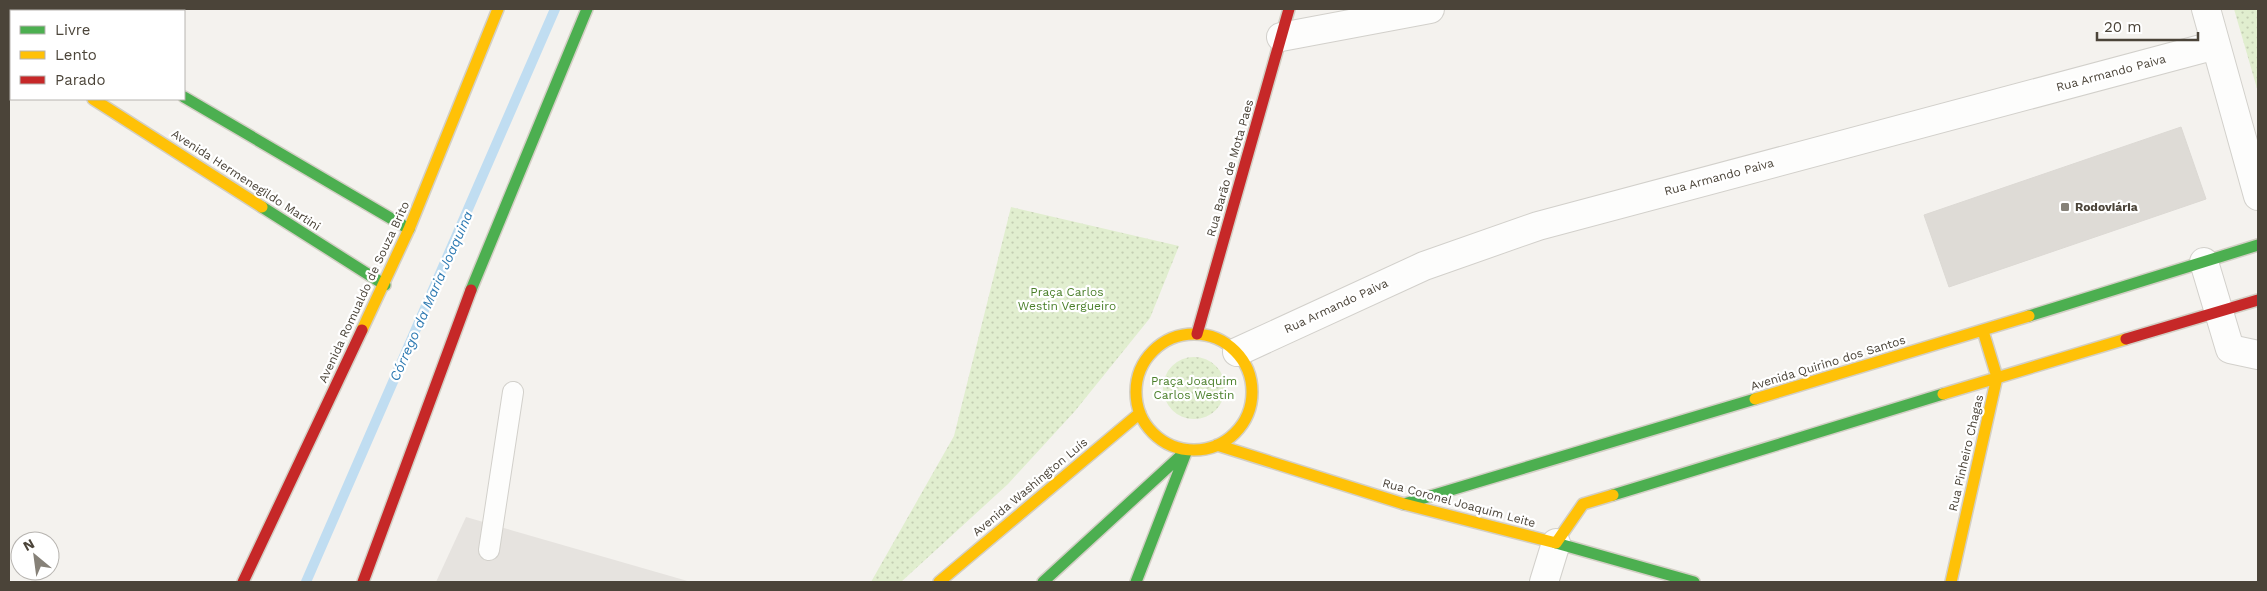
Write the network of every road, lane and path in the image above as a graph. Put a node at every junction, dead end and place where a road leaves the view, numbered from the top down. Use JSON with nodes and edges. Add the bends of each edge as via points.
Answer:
{"nodes":[{"id":1,"x":498,"y":9,"type":"edge"},
{"id":2,"x":587,"y":9,"type":"edge"},
{"id":3,"x":1289,"y":9,"type":"edge"},
{"id":4,"x":1430,"y":9,"type":"edge"},
{"id":5,"x":2206,"y":9,"type":"edge"},
{"id":6,"x":1281,"y":37,"type":"junction"},
{"id":7,"x":2216,"y":45,"type":"junction"},
{"id":8,"x":185,"y":98,"type":"edge"},
{"id":9,"x":95,"y":100,"type":"edge"},
{"id":10,"x":2258,"y":196,"type":"edge"},
{"id":11,"x":410,"y":230,"type":"junction"},
{"id":12,"x":2258,"y":246,"type":"edge"},
{"id":13,"x":2204,"y":262,"type":"junction"},
{"id":14,"x":385,"y":285,"type":"junction"},
{"id":15,"x":2258,"y":300,"type":"edge"},
{"id":16,"x":2219,"y":312,"type":"junction"},
{"id":17,"x":1983,"y":332,"type":"junction"},
{"id":18,"x":1197,"y":334,"type":"junction"},
{"id":19,"x":1237,"y":352,"type":"junction"},
{"id":20,"x":2258,"y":354,"type":"edge"},
{"id":21,"x":1997,"y":377,"type":"junction"},
{"id":22,"x":513,"y":392,"type":"dead end"},
{"id":23,"x":1140,"y":413,"type":"junction"},
{"id":24,"x":1217,"y":445,"type":"junction"},
{"id":25,"x":1187,"y":450,"type":"junction"},
{"id":26,"x":1404,"y":504,"type":"junction"},
{"id":27,"x":1556,"y":544,"type":"junction"},
{"id":28,"x":489,"y":550,"type":"dead end"},
{"id":29,"x":243,"y":582,"type":"edge"},
{"id":30,"x":364,"y":582,"type":"edge"},
{"id":31,"x":939,"y":582,"type":"edge"},
{"id":32,"x":1043,"y":582,"type":"edge"},
{"id":33,"x":1136,"y":582,"type":"edge"},
{"id":34,"x":1544,"y":582,"type":"edge"},
{"id":35,"x":1694,"y":582,"type":"edge"},
{"id":36,"x":1951,"y":582,"type":"edge"}],
"edges":[{"from":1,"to":11,"type":"main road","name":"Avenida Romualdo de Souza Brito"},
{"from":2,"to":30,"type":"main road","via":[[464,307]]},
{"from":3,"to":6,"type":"main road","name":"Rua Barão de Mota Paes"},
{"from":4,"to":6,"type":"street"},
{"from":5,"to":7,"type":"street"},
{"from":6,"to":18,"type":"main road","name":"Rua Barão de Mota Paes"},
{"from":7,"to":10,"type":"street"},
{"from":7,"to":19,"type":"street","name":"Rua Armando Paiva","via":[[1538,226],[1424,266]]},
{"from":8,"to":11,"type":"main road"},
{"from":9,"to":14,"type":"main road","name":"Avenida Hermenegildo Martini"},
{"from":11,"to":14,"type":"main road","name":"Avenida Romualdo de Souza Brito"},
{"from":12,"to":13,"type":"main road","name":"Avenida Quirino dos Santos"},
{"from":13,"to":16,"type":"street"},
{"from":13,"to":17,"type":"main road","name":"Avenida Quirino dos Santos"},
{"from":14,"to":29,"type":"main road","name":"Avenida Romualdo de Souza Brito"},
{"from":15,"to":16,"type":"main road"},
{"from":16,"to":20,"type":"street","via":[[2230,349]]},
{"from":16,"to":21,"type":"main road"},
{"from":17,"to":21,"type":"main road","name":"Rua Pinheiro Chagas"},
{"from":17,"to":26,"type":"main road","name":"Avenida Quirino dos Santos"},
{"from":18,"to":19,"type":"main road","via":[[1212,337]]},
{"from":18,"to":23,"type":"main road","via":[[1178,336],[1161,344],[1147,358],[1138,375],[1136,394]]},
{"from":19,"to":24,"type":"main road","via":[[1248,368],[1253,385],[1252,404],[1245,421],[1233,435]]},
{"from":21,"to":27,"type":"main road","via":[[1583,504]]},
{"from":21,"to":36,"type":"main road","name":"Rua Pinheiro Chagas"},
{"from":22,"to":28,"type":"lane"},
{"from":23,"to":25,"type":"main road","via":[[1158,438]]},
{"from":23,"to":31,"type":"main road","name":"Avenida Washington Luís"},
{"from":24,"to":25,"type":"main road"},
{"from":24,"to":26,"type":"main road","name":"Rua Coronel Joaquim Leite"},
{"from":25,"to":32,"type":"main road"},
{"from":25,"to":33,"type":"main road"},
{"from":26,"to":27,"type":"main road","name":"Rua Coronel Joaquim Leite"},
{"from":27,"to":34,"type":"street"},
{"from":27,"to":35,"type":"main road","name":"Rua Coronel Joaquim Leite"}]}
